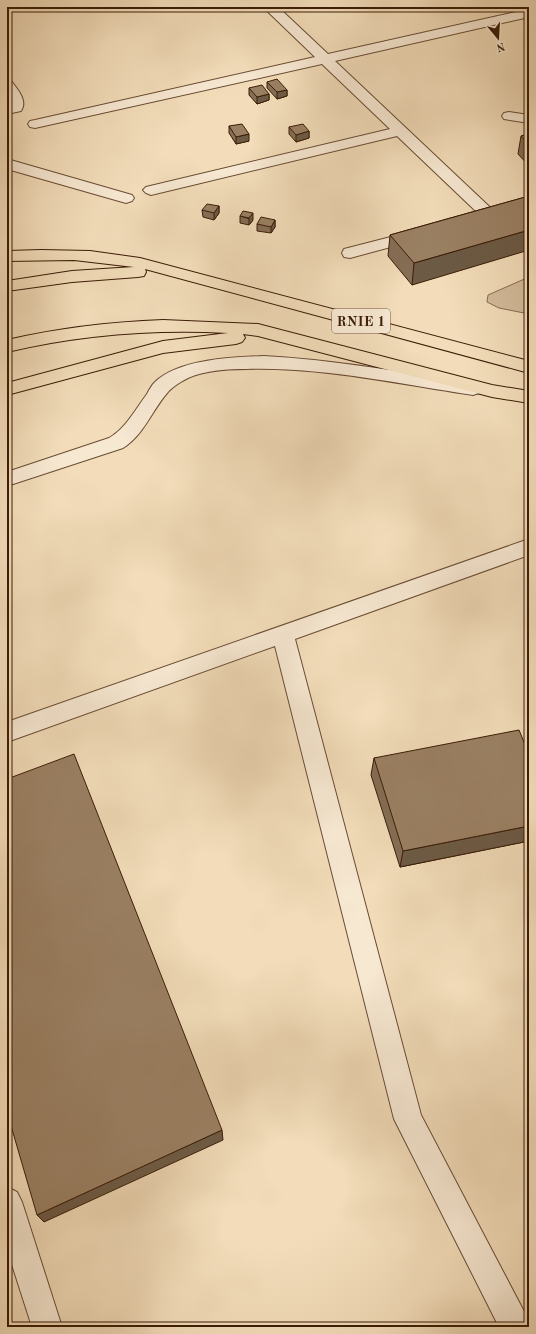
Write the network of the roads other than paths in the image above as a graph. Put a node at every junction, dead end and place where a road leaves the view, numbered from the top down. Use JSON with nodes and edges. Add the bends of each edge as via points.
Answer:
{"nodes":[{"id":1,"x":270,"y":7,"type":"edge"},
{"id":2,"x":529,"y":13,"type":"edge"},
{"id":3,"x":324,"y":58,"type":"junction"},
{"id":4,"x":7,"y":86,"type":"edge"},
{"id":5,"x":7,"y":110,"type":"edge"},
{"id":6,"x":509,"y":116,"type":"dead end"},
{"id":7,"x":529,"y":119,"type":"edge"},
{"id":8,"x":35,"y":124,"type":"dead end"},
{"id":9,"x":400,"y":131,"type":"junction"},
{"id":10,"x":7,"y":164,"type":"edge"},
{"id":11,"x":151,"y":190,"type":"dead end"},
{"id":12,"x":126,"y":198,"type":"dead end"},
{"id":13,"x":489,"y":216,"type":"edge"},
{"id":14,"x":430,"y":231,"type":"edge"},
{"id":15,"x":350,"y":253,"type":"dead end"},
{"id":16,"x":7,"y":256,"type":"edge"},
{"id":17,"x":193,"y":276,"type":"junction"},
{"id":18,"x":7,"y":286,"type":"edge"},
{"id":19,"x":283,"y":337,"type":"junction"},
{"id":20,"x":7,"y":346,"type":"edge"},
{"id":21,"x":529,"y":367,"type":"edge"},
{"id":22,"x":7,"y":389,"type":"edge"},
{"id":23,"x":492,"y":391,"type":"junction"},
{"id":24,"x":529,"y":397,"type":"edge"},
{"id":25,"x":7,"y":479,"type":"edge"},
{"id":26,"x":529,"y":547,"type":"edge"},
{"id":27,"x":283,"y":635,"type":"junction"},
{"id":28,"x":7,"y":732,"type":"edge"},
{"id":29,"x":7,"y":1202,"type":"edge"},
{"id":30,"x":47,"y":1327,"type":"edge"},
{"id":31,"x":516,"y":1327,"type":"edge"}],
"edges":[{"from":1,"to":3,"type":"street"},
{"from":2,"to":3,"type":"street"},
{"from":3,"to":8,"type":"street"},
{"from":3,"to":9,"type":"street"},
{"from":4,"to":5,"type":"street","via":[[16,99],[16,108]]},
{"from":6,"to":7,"type":"street"},
{"from":9,"to":11,"type":"street"},
{"from":9,"to":13,"type":"street"},
{"from":10,"to":12,"type":"street"},
{"from":14,"to":15,"type":"street"},
{"from":16,"to":17,"type":"highway","number":"RNIE 1","via":[[45,254],[110,257]]},
{"from":17,"to":18,"type":"highway","number":"RNIE 1","via":[[103,272]]},
{"from":17,"to":21,"type":"highway","number":"RNIE 1"},
{"from":19,"to":20,"type":"highway","number":"RNIE 1","via":[[258,330],[167,325],[89,331]]},
{"from":19,"to":22,"type":"highway","number":"RNIE 1","via":[[226,339],[163,347]]},
{"from":19,"to":23,"type":"highway","number":"RNIE 1"},
{"from":23,"to":24,"type":"highway","number":"RNIE 1"},
{"from":23,"to":25,"type":"street","via":[[304,364],[270,362],[191,370],[170,379],[162,386],[126,437],[116,443]]},
{"from":26,"to":27,"type":"street"},
{"from":27,"to":28,"type":"street"},
{"from":27,"to":31,"type":"street","via":[[408,1119]]},
{"from":29,"to":30,"type":"street"}]}
